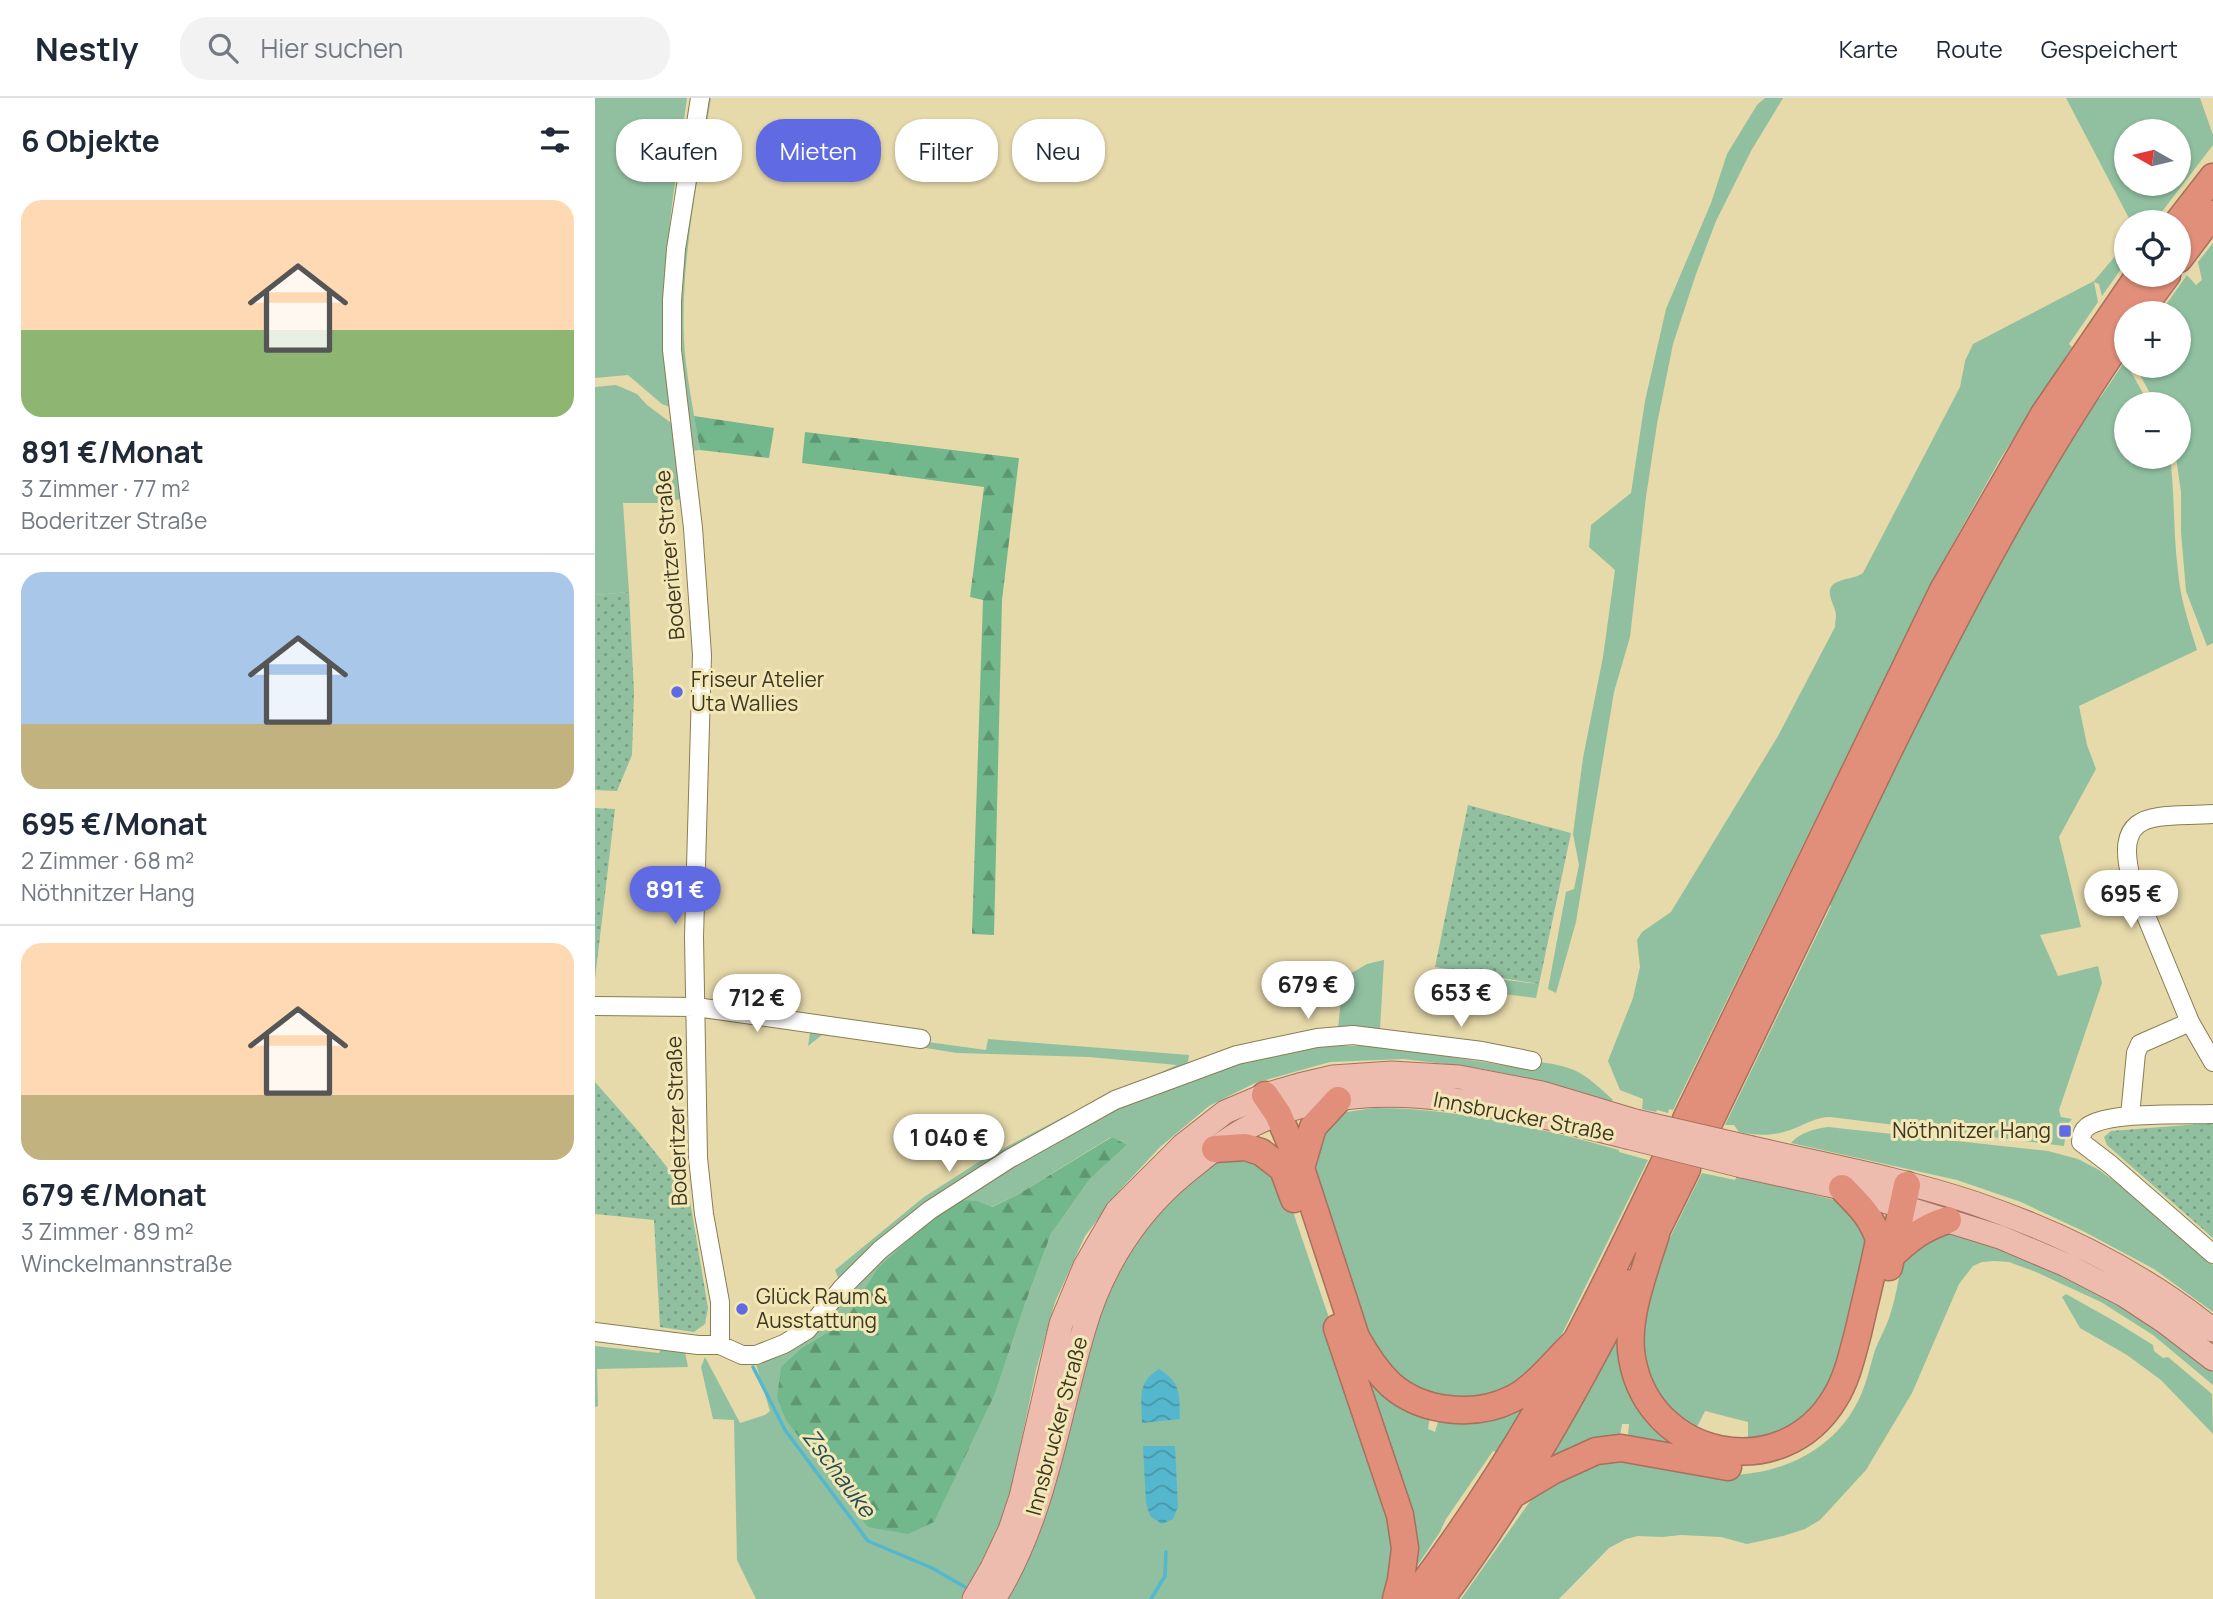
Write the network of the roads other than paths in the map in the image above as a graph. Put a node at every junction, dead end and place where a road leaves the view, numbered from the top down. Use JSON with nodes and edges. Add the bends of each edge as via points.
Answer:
{"nodes":[{"id":1,"x":700,"y":98,"type":"edge"},
{"id":2,"x":2213,"y":177,"type":"edge"},
{"id":3,"x":2187,"y":210,"type":"edge"},
{"id":4,"x":2213,"y":214,"type":"edge"},
{"id":5,"x":2191,"y":244,"type":"edge"},
{"id":6,"x":2132,"y":287,"type":"edge"},
{"id":7,"x":2114,"y":343,"type":"edge"},
{"id":8,"x":2089,"y":366,"type":"junction"},
{"id":9,"x":2213,"y":814,"type":"edge"},
{"id":10,"x":595,"y":1006,"type":"edge"},
{"id":11,"x":696,"y":1007,"type":"junction"},
{"id":12,"x":2190,"y":1022,"type":"junction"},
{"id":13,"x":921,"y":1039,"type":"dead end"},
{"id":14,"x":1532,"y":1061,"type":"dead end"},
{"id":15,"x":2213,"y":1062,"type":"edge"},
{"id":16,"x":1338,"y":1100,"type":"junction"},
{"id":17,"x":1270,"y":1109,"type":"junction"},
{"id":18,"x":2213,"y":1114,"type":"edge"},
{"id":19,"x":2130,"y":1116,"type":"junction"},
{"id":20,"x":1697,"y":1122,"type":"dead end"},
{"id":21,"x":1631,"y":1129,"type":"junction"},
{"id":22,"x":1215,"y":1149,"type":"junction"},
{"id":23,"x":1747,"y":1157,"type":"junction"},
{"id":24,"x":1292,"y":1168,"type":"junction"},
{"id":25,"x":1842,"y":1188,"type":"junction"},
{"id":26,"x":1911,"y":1202,"type":"junction"},
{"id":27,"x":1655,"y":1234,"type":"junction"},
{"id":28,"x":1885,"y":1248,"type":"junction"},
{"id":29,"x":2213,"y":1254,"type":"edge"},
{"id":30,"x":2213,"y":1330,"type":"edge"},
{"id":31,"x":595,"y":1332,"type":"edge"},
{"id":32,"x":1575,"y":1342,"type":"junction"},
{"id":33,"x":720,"y":1345,"type":"junction"},
{"id":34,"x":2213,"y":1359,"type":"edge"},
{"id":35,"x":1512,"y":1495,"type":"junction"},
{"id":36,"x":1030,"y":1500,"type":"junction"},
{"id":37,"x":974,"y":1599,"type":"edge"},
{"id":38,"x":995,"y":1599,"type":"edge"},
{"id":39,"x":1396,"y":1599,"type":"edge"},
{"id":40,"x":1412,"y":1599,"type":"edge"},
{"id":41,"x":1441,"y":1599,"type":"edge"}],
"edges":[{"from":1,"to":11,"type":"street","name":"Boderitzer Straße","via":[[676,249],[672,312],[702,656]]},
{"from":2,"to":3,"type":"highway"},
{"from":4,"to":5,"type":"highway"},
{"from":6,"to":8,"type":"highway"},
{"from":7,"to":8,"type":"highway"},
{"from":8,"to":20,"type":"highway"},
{"from":9,"to":12,"type":"street","via":[[2156,816],[2133,829],[2126,844],[2132,882]]},
{"from":10,"to":11,"type":"street"},
{"from":11,"to":13,"type":"street"},
{"from":11,"to":33,"type":"street","name":"Boderitzer Straße","via":[[698,1158],[720,1302]]},
{"from":12,"to":15,"type":"street"},
{"from":12,"to":19,"type":"street","via":[[2140,1044]]},
{"from":14,"to":33,"type":"street","via":[[1353,1035],[1237,1055],[1115,1100],[930,1210],[880,1250],[807,1330],[784,1344],[756,1355],[742,1355]]},
{"from":16,"to":17,"type":"main road","name":"Innsbrucker Straße"},
{"from":16,"to":21,"type":"main road","name":"Innsbrucker Straße","via":[[1372,1095],[1440,1098]]},
{"from":16,"to":24,"type":"highway","via":[[1313,1126]]},
{"from":17,"to":21,"type":"main road","name":"Innsbrucker Straße","via":[[1333,1077],[1392,1073],[1459,1077],[1542,1093]]},
{"from":17,"to":22,"type":"main road","name":"Innsbrucker Straße"},
{"from":17,"to":24,"type":"highway"},
{"from":17,"to":36,"type":"main road","name":"Innsbrucker Straße","via":[[1225,1112],[1183,1145],[1117,1210],[1085,1266],[1061,1324]]},
{"from":18,"to":19,"type":"street"},
{"from":19,"to":29,"type":"street","via":[[2085,1128],[2081,1142]]},
{"from":21,"to":23,"type":"main road","name":"Innsbrucker Straße","bridge":true},
{"from":22,"to":24,"type":"highway","via":[[1245,1147]]},
{"from":22,"to":36,"type":"main road","name":"Innsbrucker Straße","via":[[1144,1213],[1109,1264],[1083,1330]]},
{"from":23,"to":25,"type":"main road","name":"Innsbrucker Straße"},
{"from":23,"to":26,"type":"main road"},
{"from":24,"to":32,"type":"highway","via":[[1356,1337],[1381,1375],[1409,1397],[1458,1410],[1501,1404],[1530,1386]]},
{"from":24,"to":39,"type":"highway","via":[[1400,1515],[1405,1548]]},
{"from":25,"to":26,"type":"main road","name":"Innsbrucker Straße"},
{"from":25,"to":28,"type":"highway","via":[[1875,1225]]},
{"from":26,"to":28,"type":"highway"},
{"from":26,"to":28,"type":"highway","via":[[1933,1224]]},
{"from":26,"to":30,"type":"main road","via":[[1972,1202],[2034,1225],[2102,1257]]},
{"from":26,"to":34,"type":"main road","via":[[2095,1279],[2165,1322]]},
{"from":27,"to":28,"type":"highway","via":[[1633,1317],[1635,1373],[1643,1393],[1672,1429],[1703,1446],[1724,1451],[1765,1449],[1799,1435],[1836,1398]]},
{"from":27,"to":32,"type":"highway","via":[[1675,1166]]},
{"from":27,"to":35,"type":"highway","via":[[1595,1353]]},
{"from":28,"to":35,"type":"highway","via":[[1877,1320],[1853,1396],[1817,1441],[1790,1458],[1734,1468],[1621,1448],[1596,1451]]},
{"from":31,"to":33,"type":"street"},
{"from":32,"to":40,"type":"highway","via":[[1508,1459]]},
{"from":35,"to":41,"type":"highway"},
{"from":36,"to":37,"type":"main road","name":"Innsbrucker Straße"},
{"from":36,"to":38,"type":"main road","name":"Innsbrucker Straße","via":[[1007,1580]]}]}
